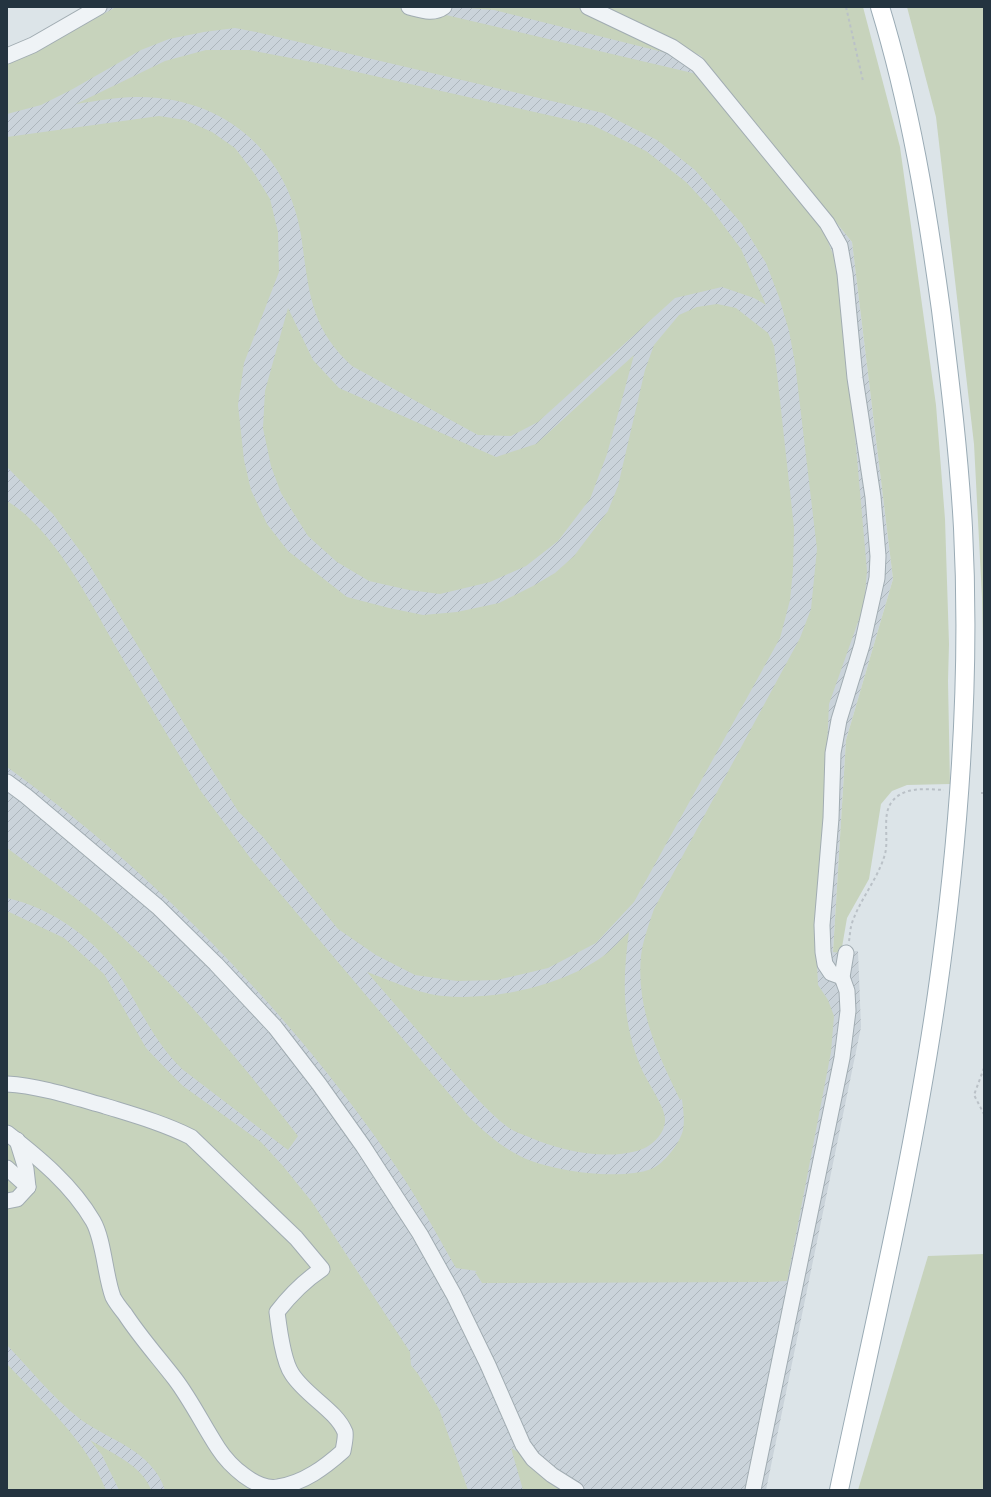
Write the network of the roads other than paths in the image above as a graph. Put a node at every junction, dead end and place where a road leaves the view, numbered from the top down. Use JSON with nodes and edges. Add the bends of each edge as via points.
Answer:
{"nodes":[{"id":1,"x":99,"y":7,"type":"edge"},
{"id":2,"x":409,"y":7,"type":"edge"},
{"id":3,"x":444,"y":7,"type":"edge"},
{"id":4,"x":588,"y":7,"type":"edge"},
{"id":5,"x":880,"y":7,"type":"edge"},
{"id":6,"x":7,"y":56,"type":"edge"},
{"id":7,"x":7,"y":782,"type":"edge"},
{"id":8,"x":846,"y":953,"type":"road end"},
{"id":9,"x":842,"y":977,"type":"junction"},
{"id":10,"x":7,"y":1084,"type":"edge"},
{"id":11,"x":12,"y":1136,"type":"edge"},
{"id":12,"x":7,"y":1168,"type":"edge"},
{"id":13,"x":28,"y":1187,"type":"junction"},
{"id":14,"x":7,"y":1201,"type":"edge"},
{"id":15,"x":576,"y":1490,"type":"edge"},
{"id":16,"x":753,"y":1490,"type":"edge"},
{"id":17,"x":839,"y":1490,"type":"edge"}],
"edges":[{"from":1,"to":6,"type":"lane","via":[[32,45]]},
{"from":2,"to":3,"type":"lane","via":[[428,11],[439,11]]},
{"from":4,"to":9,"type":"lane","via":[[672,47],[698,65],[827,223],[840,246],[855,378],[873,497],[878,556],[877,578],[862,644],[839,720],[834,753],[822,925],[825,964],[831,973]]},
{"from":5,"to":17,"type":"main road","via":[[906,106],[926,213],[953,404],[963,532],[963,724],[952,877],[937,995],[920,1098]]},
{"from":7,"to":15,"type":"lane","via":[[158,907],[275,1027],[363,1146],[420,1234],[454,1295],[523,1445],[533,1459]]},
{"from":8,"to":9,"type":"lane"},
{"from":9,"to":16,"type":"lane","via":[[847,991],[848,1011],[842,1058]]},
{"from":10,"to":11,"type":"lane","via":[[81,1099],[172,1127],[191,1137],[296,1238],[322,1269],[295,1289],[277,1312],[281,1338],[291,1373],[313,1398],[334,1415],[345,1434],[343,1450],[324,1468],[277,1487],[259,1484],[237,1472],[218,1449],[175,1378],[140,1337],[113,1297],[94,1223],[74,1193]]},
{"from":11,"to":13,"type":"lane","via":[[26,1169]]},
{"from":12,"to":13,"type":"lane"},
{"from":13,"to":14,"type":"lane","via":[[17,1199]]}]}
